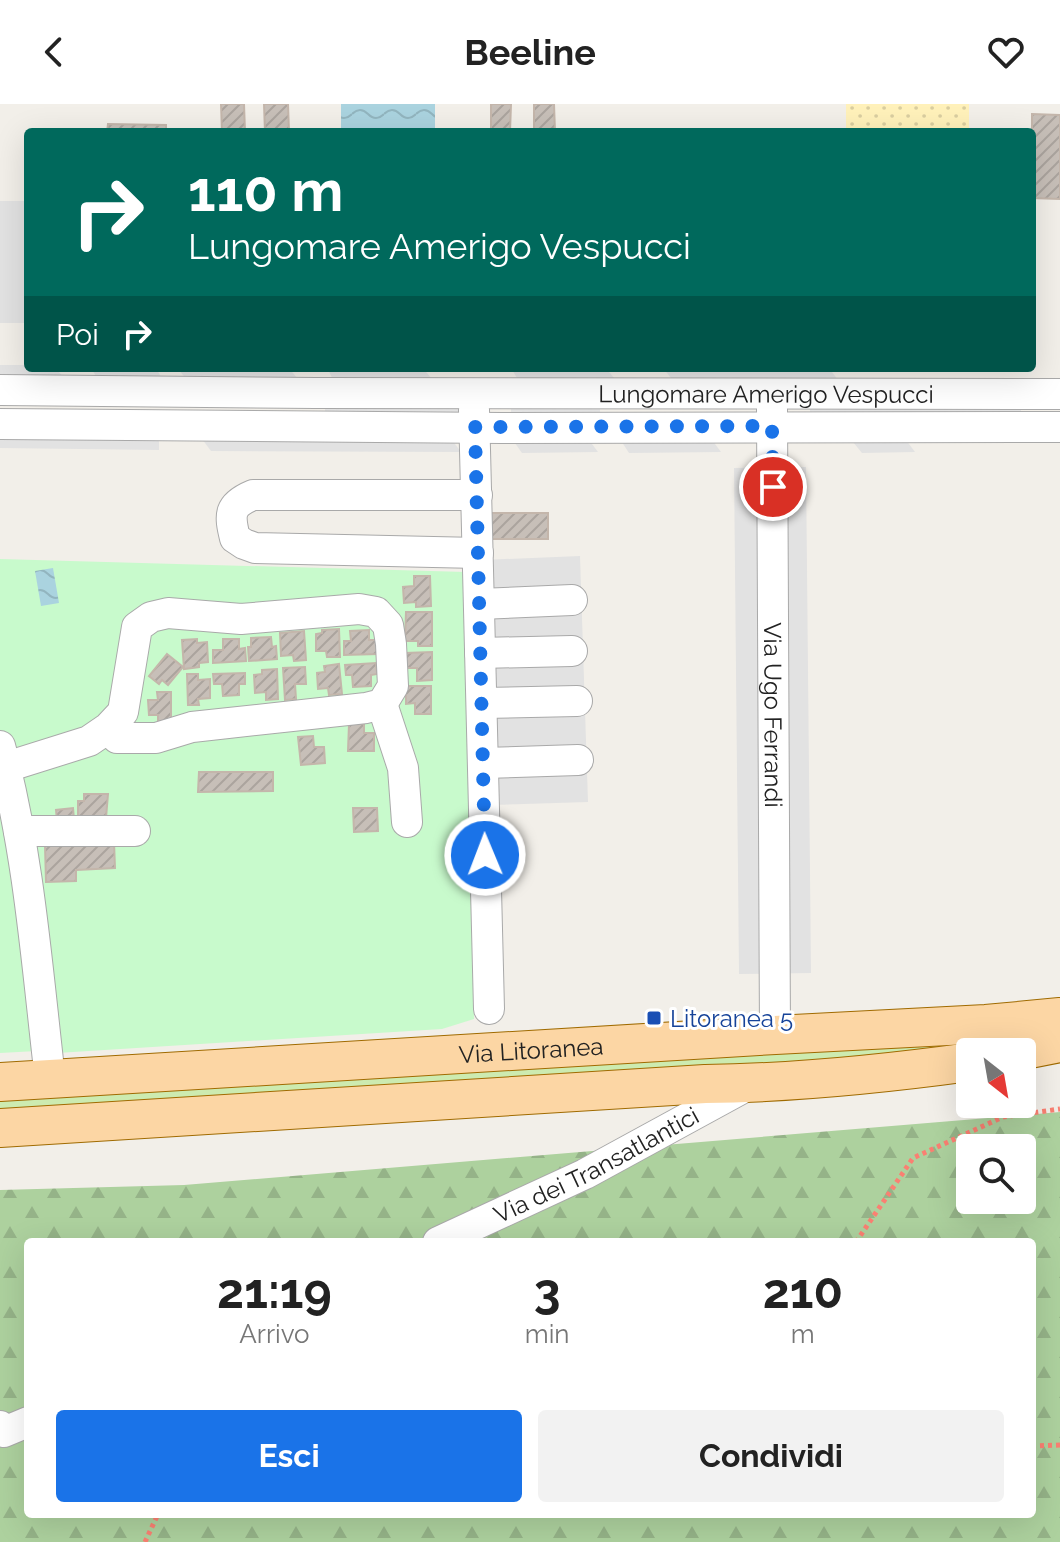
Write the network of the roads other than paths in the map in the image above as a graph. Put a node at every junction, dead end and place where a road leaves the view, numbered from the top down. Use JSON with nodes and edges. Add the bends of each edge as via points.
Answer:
{"nodes":[{"id":1,"x":0,"y":390,"type":"edge"},
{"id":2,"x":473,"y":392,"type":"junction"},
{"id":3,"x":772,"y":393,"type":"junction"},
{"id":4,"x":1060,"y":394,"type":"edge"},
{"id":5,"x":0,"y":424,"type":"edge"},
{"id":6,"x":772,"y":426,"type":"junction"},
{"id":7,"x":475,"y":427,"type":"junction"},
{"id":8,"x":1060,"y":427,"type":"edge"},
{"id":9,"x":477,"y":495,"type":"junction"},
{"id":10,"x":478,"y":553,"type":"junction"},
{"id":11,"x":572,"y":600,"type":"dead end"},
{"id":12,"x":479,"y":604,"type":"junction"},
{"id":13,"x":572,"y":651,"type":"dead end"},
{"id":14,"x":480,"y":653,"type":"junction"},
{"id":15,"x":577,"y":701,"type":"dead end"},
{"id":16,"x":482,"y":703,"type":"junction"},
{"id":17,"x":382,"y":704,"type":"junction"},
{"id":18,"x":108,"y":728,"type":"junction"},
{"id":19,"x":578,"y":760,"type":"dead end"},
{"id":20,"x":2,"y":761,"type":"edge"},
{"id":21,"x":483,"y":763,"type":"junction"},
{"id":22,"x":407,"y":822,"type":"dead end"},
{"id":23,"x":135,"y":831,"type":"dead end"},
{"id":24,"x":14,"y":846,"type":"edge"},
{"id":25,"x":489,"y":1009,"type":"dead end"},
{"id":26,"x":1060,"y":1017,"type":"edge"},
{"id":27,"x":775,"y":1035,"type":"junction"},
{"id":28,"x":1060,"y":1043,"type":"edge"},
{"id":29,"x":1036,"y":1048,"type":"edge"},
{"id":30,"x":956,"y":1064,"type":"edge"},
{"id":31,"x":50,"y":1078,"type":"junction"},
{"id":32,"x":0,"y":1082,"type":"edge"},
{"id":33,"x":751,"y":1083,"type":"junction"},
{"id":34,"x":0,"y":1128,"type":"edge"},
{"id":35,"x":447,"y":1238,"type":"edge"},
{"id":36,"x":24,"y":1424,"type":"edge"},
{"id":37,"x":0,"y":1426,"type":"edge"}],
"edges":[{"from":1,"to":2,"type":"street","name":"Lungomare Amerigo Vespucci"},
{"from":2,"to":3,"type":"street","name":"Lungomare Amerigo Vespucci"},
{"from":2,"to":7,"type":"street"},
{"from":3,"to":4,"type":"street","name":"Lungomare Amerigo Vespucci"},
{"from":3,"to":6,"type":"street","name":"Via Ugo Ferrandi"},
{"from":5,"to":7,"type":"street","name":"Lungomare Amerigo Vespucci"},
{"from":6,"to":7,"type":"street","name":"Lungomare Amerigo Vespucci"},
{"from":6,"to":8,"type":"street","name":"Lungomare Amerigo Vespucci"},
{"from":6,"to":27,"type":"street","name":"Via Ugo Ferrandi"},
{"from":7,"to":9,"type":"street"},
{"from":9,"to":10,"type":"street"},
{"from":9,"to":10,"type":"street","via":[[253,495],[238,501],[232,524],[235,538],[255,548]]},
{"from":10,"to":12,"type":"street"},
{"from":11,"to":12,"type":"street"},
{"from":12,"to":14,"type":"street"},
{"from":13,"to":14,"type":"street"},
{"from":14,"to":16,"type":"street"},
{"from":15,"to":16,"type":"street"},
{"from":16,"to":21,"type":"street"},
{"from":17,"to":18,"type":"street","via":[[192,727],[156,738],[117,738]]},
{"from":17,"to":18,"type":"street","via":[[393,686],[391,644],[388,625],[376,612],[241,619],[168,613],[137,627],[123,712]]},
{"from":17,"to":22,"type":"street","via":[[403,768]]},
{"from":18,"to":20,"type":"street","via":[[89,741]]},
{"from":19,"to":21,"type":"street"},
{"from":20,"to":24,"type":"street"},
{"from":21,"to":25,"type":"street"},
{"from":23,"to":24,"type":"street"},
{"from":24,"to":31,"type":"street","via":[[27,881]]},
{"from":26,"to":27,"type":"main road","name":"Via Litoranea"},
{"from":27,"to":31,"type":"main road","name":"Via Litoranea"},
{"from":28,"to":29,"type":"main road"},
{"from":30,"to":33,"type":"main road","name":"Via Litoranea"},
{"from":31,"to":32,"type":"main road","name":"Via Litoranea"},
{"from":33,"to":34,"type":"main road","name":"Via Litoranea"},
{"from":33,"to":35,"type":"street","name":"Via dei Transatlantici","via":[[585,1174]]},
{"from":36,"to":37,"type":"street","via":[[4,1432]]}]}
